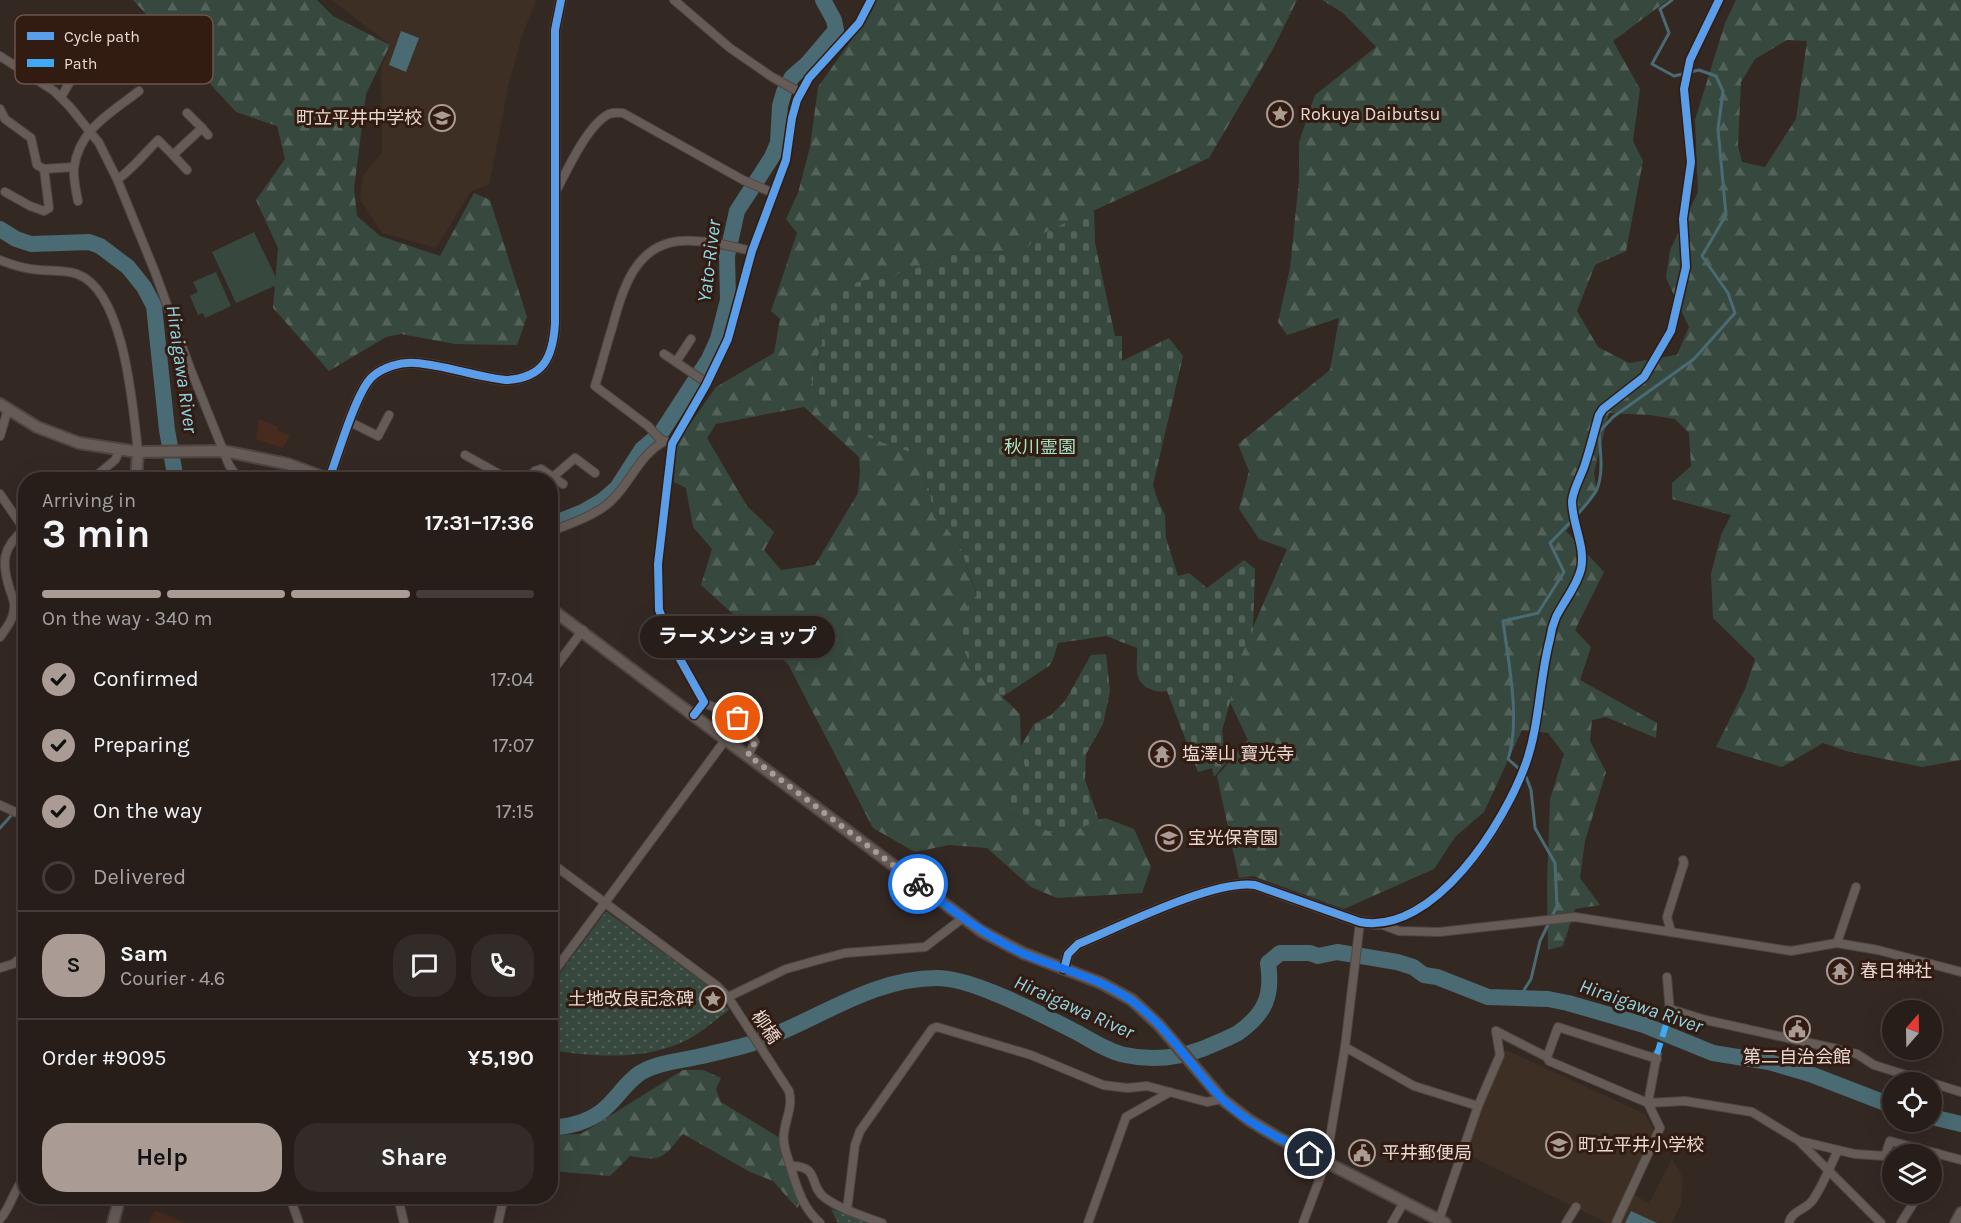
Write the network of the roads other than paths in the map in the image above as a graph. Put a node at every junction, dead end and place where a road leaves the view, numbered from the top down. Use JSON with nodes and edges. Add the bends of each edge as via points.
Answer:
{"nodes":[{"id":1,"x":561,"y":0,"type":"edge"},
{"id":2,"x":674,"y":0,"type":"edge"},
{"id":3,"x":872,"y":0,"type":"edge"},
{"id":4,"x":1719,"y":0,"type":"edge"},
{"id":5,"x":0,"y":56,"type":"edge"},
{"id":6,"x":15,"y":66,"type":"edge"},
{"id":7,"x":42,"y":84,"type":"edge"},
{"id":8,"x":68,"y":84,"type":"edge"},
{"id":9,"x":139,"y":91,"type":"dead end"},
{"id":10,"x":801,"y":93,"type":"junction"},
{"id":11,"x":61,"y":97,"type":"junction"},
{"id":12,"x":0,"y":109,"type":"edge"},
{"id":13,"x":187,"y":112,"type":"dead end"},
{"id":14,"x":202,"y":128,"type":"junction"},
{"id":15,"x":90,"y":130,"type":"junction"},
{"id":16,"x":208,"y":135,"type":"dead end"},
{"id":17,"x":173,"y":155,"type":"junction"},
{"id":18,"x":74,"y":167,"type":"junction"},
{"id":19,"x":44,"y":170,"type":"junction"},
{"id":20,"x":187,"y":170,"type":"dead end"},
{"id":21,"x":117,"y":179,"type":"junction"},
{"id":22,"x":5,"y":192,"type":"dead end"},
{"id":23,"x":773,"y":193,"type":"junction"},
{"id":24,"x":554,"y":194,"type":"junction"},
{"id":25,"x":78,"y":201,"type":"dead end"},
{"id":26,"x":752,"y":251,"type":"junction"},
{"id":27,"x":0,"y":260,"type":"edge"},
{"id":28,"x":692,"y":339,"type":"dead end"},
{"id":29,"x":663,"y":354,"type":"dead end"},
{"id":30,"x":676,"y":362,"type":"junction"},
{"id":31,"x":704,"y":381,"type":"junction"},
{"id":32,"x":4,"y":407,"type":"edge"},
{"id":33,"x":389,"y":415,"type":"dead end"},
{"id":34,"x":350,"y":422,"type":"junction"},
{"id":35,"x":0,"y":436,"type":"edge"},
{"id":36,"x":669,"y":442,"type":"junction"},
{"id":37,"x":120,"y":450,"type":"junction"},
{"id":38,"x":224,"y":451,"type":"junction"},
{"id":39,"x":142,"y":452,"type":"junction"},
{"id":40,"x":465,"y":455,"type":"dead end"},
{"id":41,"x":101,"y":472,"type":"edge"},
{"id":42,"x":138,"y":472,"type":"edge"},
{"id":43,"x":234,"y":472,"type":"edge"},
{"id":44,"x":310,"y":472,"type":"edge"},
{"id":45,"x":332,"y":472,"type":"edge"},
{"id":46,"x":496,"y":472,"type":"edge"},
{"id":47,"x":558,"y":473,"type":"edge"},
{"id":48,"x":595,"y":473,"type":"dead end"},
{"id":49,"x":558,"y":480,"type":"edge"},
{"id":50,"x":563,"y":484,"type":"dead end"},
{"id":51,"x":0,"y":494,"type":"edge"},
{"id":52,"x":18,"y":518,"type":"edge"},
{"id":53,"x":558,"y":529,"type":"edge"},
{"id":54,"x":18,"y":535,"type":"edge"},
{"id":55,"x":558,"y":613,"type":"edge"},
{"id":56,"x":583,"y":630,"type":"junction"},
{"id":57,"x":0,"y":637,"type":"edge"},
{"id":58,"x":558,"y":663,"type":"edge"},
{"id":59,"x":703,"y":703,"type":"junction"},
{"id":60,"x":694,"y":715,"type":"junction"},
{"id":61,"x":726,"y":740,"type":"junction"},
{"id":62,"x":748,"y":755,"type":"junction"},
{"id":63,"x":3,"y":806,"type":"edge"},
{"id":64,"x":18,"y":813,"type":"edge"},
{"id":65,"x":1683,"y":860,"type":"dead end"},
{"id":66,"x":558,"y":868,"type":"edge"},
{"id":67,"x":1856,"y":887,"type":"dead end"},
{"id":68,"x":606,"y":903,"type":"junction"},
{"id":69,"x":963,"y":918,"type":"junction"},
{"id":70,"x":1360,"y":922,"type":"junction"},
{"id":71,"x":1378,"y":924,"type":"junction"},
{"id":72,"x":1671,"y":932,"type":"junction"},
{"id":73,"x":1837,"y":943,"type":"junction"},
{"id":74,"x":18,"y":960,"type":"edge"},
{"id":75,"x":558,"y":964,"type":"edge"},
{"id":76,"x":0,"y":968,"type":"edge"},
{"id":77,"x":1064,"y":969,"type":"junction"},
{"id":78,"x":1961,"y":972,"type":"edge"},
{"id":79,"x":1667,"y":977,"type":"dead end"},
{"id":80,"x":728,"y":997,"type":"junction"},
{"id":81,"x":1345,"y":1047,"type":"junction"},
{"id":82,"x":1547,"y":1057,"type":"junction"},
{"id":83,"x":1170,"y":1092,"type":"junction"},
{"id":84,"x":1961,"y":1092,"type":"edge"},
{"id":85,"x":1222,"y":1099,"type":"junction"},
{"id":86,"x":1648,"y":1103,"type":"junction"},
{"id":87,"x":1478,"y":1106,"type":"junction"},
{"id":88,"x":1798,"y":1140,"type":"junction"},
{"id":89,"x":1889,"y":1144,"type":"edge"},
{"id":90,"x":1902,"y":1144,"type":"edge"},
{"id":91,"x":1838,"y":1150,"type":"junction"},
{"id":92,"x":1942,"y":1154,"type":"edge"},
{"id":93,"x":1882,"y":1156,"type":"edge"},
{"id":94,"x":1961,"y":1160,"type":"edge"},
{"id":95,"x":1326,"y":1162,"type":"junction"},
{"id":96,"x":791,"y":1166,"type":"junction"},
{"id":97,"x":1828,"y":1170,"type":"junction"},
{"id":98,"x":18,"y":1183,"type":"edge"},
{"id":99,"x":1404,"y":1202,"type":"junction"},
{"id":100,"x":118,"y":1204,"type":"edge"},
{"id":101,"x":292,"y":1204,"type":"edge"},
{"id":102,"x":400,"y":1204,"type":"edge"},
{"id":103,"x":502,"y":1204,"type":"edge"},
{"id":104,"x":1913,"y":1204,"type":"edge"},
{"id":105,"x":1576,"y":1207,"type":"dead end"},
{"id":106,"x":847,"y":1210,"type":"junction"},
{"id":107,"x":1961,"y":1212,"type":"edge"},
{"id":108,"x":0,"y":1220,"type":"edge"},
{"id":109,"x":1442,"y":1222,"type":"edge"},
{"id":110,"x":113,"y":1223,"type":"edge"},
{"id":111,"x":299,"y":1223,"type":"edge"},
{"id":112,"x":404,"y":1223,"type":"edge"},
{"id":113,"x":498,"y":1223,"type":"edge"},
{"id":114,"x":820,"y":1223,"type":"edge"},
{"id":115,"x":882,"y":1223,"type":"edge"},
{"id":116,"x":1088,"y":1223,"type":"edge"},
{"id":117,"x":1303,"y":1223,"type":"edge"},
{"id":118,"x":1392,"y":1223,"type":"edge"},
{"id":119,"x":1566,"y":1223,"type":"edge"},
{"id":120,"x":1616,"y":1223,"type":"edge"},
{"id":121,"x":1789,"y":1223,"type":"edge"},
{"id":122,"x":1881,"y":1223,"type":"edge"},
{"id":123,"x":1901,"y":1223,"type":"edge"},
{"id":124,"x":1955,"y":1223,"type":"edge"}],
"edges":[{"from":1,"to":24,"type":"street","via":[[555,30]]},
{"from":2,"to":10,"type":"street","via":[[730,48]]},
{"from":3,"to":10,"type":"street","via":[[859,23],[809,78]]},
{"from":4,"to":71,"type":"street","via":[[1690,60],[1684,89],[1691,162],[1683,219],[1686,267],[1671,331],[1644,377],[1599,415],[1572,500],[1582,566],[1555,619],[1525,765],[1480,850],[1451,883],[1411,913]]},
{"from":5,"to":6,"type":"street"},
{"from":7,"to":11,"type":"street"},
{"from":8,"to":11,"type":"street"},
{"from":9,"to":15,"type":"street"},
{"from":10,"to":23,"type":"street","via":[[792,118],[789,150]]},
{"from":11,"to":15,"type":"street"},
{"from":12,"to":19,"type":"street","via":[[5,119],[31,138],[37,165]]},
{"from":13,"to":14,"type":"street"},
{"from":14,"to":16,"type":"street"},
{"from":14,"to":17,"type":"street"},
{"from":15,"to":18,"type":"street"},
{"from":15,"to":21,"type":"street"},
{"from":17,"to":20,"type":"street"},
{"from":17,"to":21,"type":"street","via":[[158,140]]},
{"from":18,"to":19,"type":"street"},
{"from":18,"to":25,"type":"street"},
{"from":19,"to":22,"type":"street","via":[[49,208],[44,211]]},
{"from":21,"to":38,"type":"street"},
{"from":23,"to":24,"type":"street","via":[[623,113],[612,112],[590,134]]},
{"from":23,"to":26,"type":"street"},
{"from":24,"to":34,"type":"street","via":[[554,336],[547,361],[539,370],[506,380],[416,363],[389,366],[371,378]]},
{"from":26,"to":31,"type":"street","via":[[728,339]]},
{"from":26,"to":36,"type":"street","via":[[677,241],[654,249],[626,281],[595,386],[648,426],[660,440]]},
{"from":27,"to":39,"type":"street","via":[[38,270],[76,273],[99,292],[111,314],[127,366]]},
{"from":28,"to":30,"type":"street"},
{"from":29,"to":30,"type":"street"},
{"from":30,"to":31,"type":"street"},
{"from":31,"to":36,"type":"street"},
{"from":32,"to":35,"type":"street"},
{"from":32,"to":37,"type":"main road","via":[[60,437]]},
{"from":33,"to":34,"type":"street","via":[[378,436]]},
{"from":34,"to":45,"type":"street"},
{"from":36,"to":53,"type":"street","via":[[653,448],[638,463],[611,502]]},
{"from":36,"to":59,"type":"street","via":[[657,564],[659,610]]},
{"from":37,"to":39,"type":"main road"},
{"from":37,"to":41,"type":"street"},
{"from":38,"to":39,"type":"main road"},
{"from":38,"to":43,"type":"street"},
{"from":38,"to":44,"type":"main road"},
{"from":39,"to":42,"type":"main road"},
{"from":40,"to":46,"type":"street"},
{"from":47,"to":48,"type":"street","via":[[575,458]]},
{"from":49,"to":50,"type":"street"},
{"from":51,"to":52,"type":"street"},
{"from":54,"to":57,"type":"street","via":[[10,542],[4,558],[15,604],[10,623]]},
{"from":55,"to":56,"type":"main road"},
{"from":56,"to":58,"type":"street"},
{"from":56,"to":60,"type":"main road"},
{"from":59,"to":60,"type":"street"},
{"from":59,"to":62,"type":"street","via":[[738,718],[749,729],[755,742]]},
{"from":60,"to":61,"type":"main road"},
{"from":61,"to":62,"type":"main road"},
{"from":61,"to":68,"type":"street"},
{"from":62,"to":69,"type":"main road"},
{"from":63,"to":64,"type":"street"},
{"from":65,"to":72,"type":"street","via":[[1666,917]]},
{"from":66,"to":68,"type":"street","name":"柳橋"},
{"from":67,"to":73,"type":"street"},
{"from":68,"to":75,"type":"street"},
{"from":68,"to":80,"type":"street","name":"柳橋"},
{"from":69,"to":77,"type":"main road","via":[[1003,944]]},
{"from":69,"to":80,"type":"street","via":[[925,947],[845,953],[786,969]]},
{"from":70,"to":71,"type":"street"},
{"from":70,"to":77,"type":"street","via":[[1255,885],[1229,885],[1078,944],[1068,954]]},
{"from":70,"to":81,"type":"street"},
{"from":71,"to":72,"type":"street","via":[[1399,931],[1439,932],[1575,917]]},
{"from":72,"to":73,"type":"street","via":[[1791,951]]},
{"from":73,"to":78,"type":"street"},
{"from":74,"to":76,"type":"street"},
{"from":77,"to":85,"type":"main road","via":[[1132,1000]]},
{"from":79,"to":84,"type":"street","via":[[1670,1010],[1837,1048],[1874,1065]]},
{"from":80,"to":96,"type":"street","name":"柳橋","via":[[789,1091],[784,1140]]},
{"from":81,"to":87,"type":"street","via":[[1414,1086]]},
{"from":81,"to":95,"type":"street"},
{"from":82,"to":86,"type":"street"},
{"from":82,"to":86,"type":"street","via":[[1558,1028],[1657,1056]]},
{"from":82,"to":87,"type":"street","via":[[1496,1031],[1500,1055]]},
{"from":83,"to":85,"type":"street","via":[[1207,1102]]},
{"from":83,"to":106,"type":"street","via":[[1146,1086],[1103,1084],[1031,1055],[937,1027],[861,1131],[855,1145]]},
{"from":83,"to":116,"type":"street","via":[[1126,1117]]},
{"from":85,"to":95,"type":"main road","via":[[1257,1125]]},
{"from":86,"to":88,"type":"street","via":[[1685,1101],[1752,1112]]},
{"from":86,"to":120,"type":"street","via":[[1660,1128]]},
{"from":87,"to":109,"type":"street"},
{"from":88,"to":91,"type":"street"},
{"from":88,"to":97,"type":"street"},
{"from":89,"to":90,"type":"street"},
{"from":91,"to":93,"type":"street"},
{"from":91,"to":97,"type":"street"},
{"from":92,"to":94,"type":"street"},
{"from":95,"to":99,"type":"main road"},
{"from":95,"to":117,"type":"street"},
{"from":96,"to":106,"type":"street","via":[[807,1169],[820,1194]]},
{"from":96,"to":114,"type":"street","name":"柳橋","via":[[799,1195]]},
{"from":97,"to":121,"type":"street","via":[[1812,1201],[1796,1211]]},
{"from":97,"to":122,"type":"street"},
{"from":98,"to":108,"type":"street"},
{"from":99,"to":109,"type":"main road"},
{"from":99,"to":118,"type":"street"},
{"from":100,"to":110,"type":"main road"},
{"from":101,"to":111,"type":"street"},
{"from":102,"to":112,"type":"street"},
{"from":103,"to":113,"type":"street"},
{"from":104,"to":123,"type":"street"},
{"from":105,"to":119,"type":"street"},
{"from":106,"to":115,"type":"street"},
{"from":107,"to":124,"type":"street"}]}
